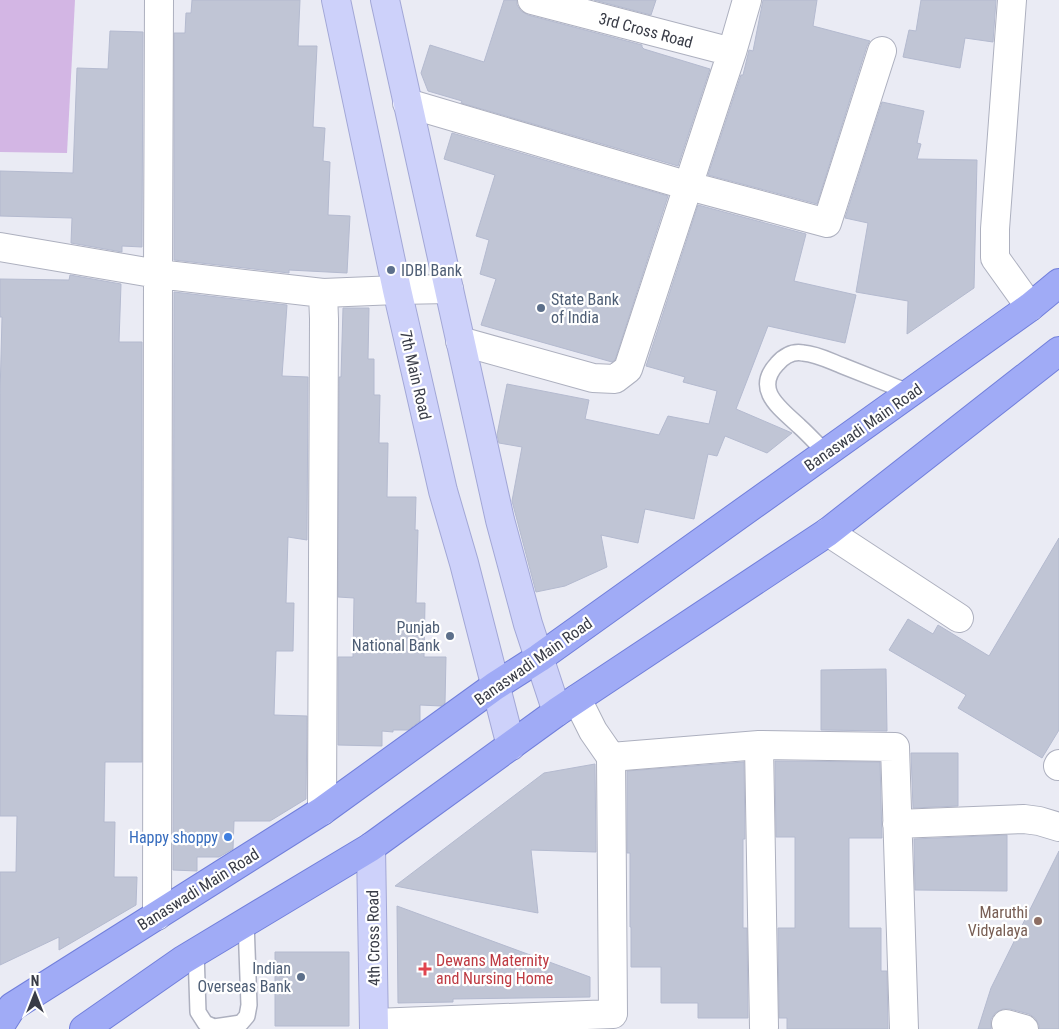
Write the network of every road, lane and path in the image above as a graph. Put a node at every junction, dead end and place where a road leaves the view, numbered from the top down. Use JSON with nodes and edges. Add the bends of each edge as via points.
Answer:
{"nodes":[{"id":1,"x":159,"y":0,"type":"edge"},
{"id":2,"x":336,"y":0,"type":"edge"},
{"id":3,"x":385,"y":0,"type":"edge"},
{"id":4,"x":532,"y":0,"type":"edge"},
{"id":5,"x":746,"y":0,"type":"edge"},
{"id":6,"x":1012,"y":0,"type":"edge"},
{"id":7,"x":882,"y":51,"type":"dead end"},
{"id":8,"x":732,"y":52,"type":"junction"},
{"id":9,"x":407,"y":103,"type":"junction"},
{"id":10,"x":689,"y":186,"type":"junction"},
{"id":11,"x":0,"y":247,"type":"edge"},
{"id":12,"x":158,"y":274,"type":"junction"},
{"id":13,"x":1059,"y":283,"type":"edge"},
{"id":14,"x":449,"y":289,"type":"junction"},
{"id":15,"x":397,"y":290,"type":"junction"},
{"id":16,"x":323,"y":293,"type":"junction"},
{"id":17,"x":1030,"y":308,"type":"junction"},
{"id":18,"x":460,"y":341,"type":"junction"},
{"id":19,"x":1059,"y":351,"type":"edge"},
{"id":20,"x":910,"y":393,"type":"junction"},
{"id":21,"x":826,"y":453,"type":"junction"},
{"id":22,"x":828,"y":532,"type":"junction"},
{"id":23,"x":959,"y":618,"type":"dead end"},
{"id":24,"x":538,"y":658,"type":"junction"},
{"id":25,"x":495,"y":686,"type":"junction"},
{"id":26,"x":567,"y":706,"type":"junction"},
{"id":27,"x":759,"y":745,"type":"junction"},
{"id":28,"x":511,"y":746,"type":"junction"},
{"id":29,"x":611,"y":757,"type":"junction"},
{"id":30,"x":322,"y":811,"type":"junction"},
{"id":31,"x":898,"y":824,"type":"junction"},
{"id":32,"x":1059,"y":827,"type":"edge"},
{"id":33,"x":371,"y":847,"type":"junction"},
{"id":34,"x":157,"y":916,"type":"junction"},
{"id":35,"x":246,"y":922,"type":"junction"},
{"id":36,"x":196,"y":952,"type":"junction"},
{"id":37,"x":0,"y":1026,"type":"edge"},
{"id":38,"x":374,"y":1026,"type":"edge"},
{"id":39,"x":764,"y":1027,"type":"dead end"},
{"id":40,"x":84,"y":1029,"type":"edge"},
{"id":41,"x":904,"y":1029,"type":"edge"}],
"edges":[{"from":1,"to":12,"type":"street"},
{"from":2,"to":15,"type":"main road","name":"7th Main Road"},
{"from":3,"to":9,"type":"main road"},
{"from":4,"to":8,"type":"street","name":"3rd Cross Road"},
{"from":5,"to":8,"type":"street"},
{"from":6,"to":17,"type":"street","via":[[995,258]]},
{"from":7,"to":10,"type":"street","via":[[827,223]]},
{"from":8,"to":10,"type":"street"},
{"from":9,"to":10,"type":"street"},
{"from":9,"to":14,"type":"main road"},
{"from":10,"to":18,"type":"street","via":[[628,369],[615,379],[593,378]]},
{"from":11,"to":12,"type":"street"},
{"from":12,"to":16,"type":"street"},
{"from":12,"to":34,"type":"street"},
{"from":13,"to":17,"type":"main road","name":"Banaswadi Main Road"},
{"from":14,"to":15,"type":"street"},
{"from":14,"to":18,"type":"main road"},
{"from":15,"to":16,"type":"street"},
{"from":15,"to":25,"type":"main road","name":"7th Main Road","via":[[443,491]]},
{"from":16,"to":30,"type":"street"},
{"from":17,"to":20,"type":"main road","name":"Banaswadi Main Road"},
{"from":18,"to":24,"type":"main road","via":[[500,520]]},
{"from":19,"to":22,"type":"main road"},
{"from":20,"to":21,"type":"main road","name":"Banaswadi Main Road"},
{"from":20,"to":21,"type":"lane","via":[[803,352],[782,358],[769,376],[770,397]]},
{"from":21,"to":24,"type":"main road","name":"Banaswadi Main Road"},
{"from":22,"to":23,"type":"street"},
{"from":22,"to":26,"type":"main road"},
{"from":24,"to":25,"type":"main road","name":"Banaswadi Main Road"},
{"from":24,"to":26,"type":"main road"},
{"from":25,"to":28,"type":"main road","name":"7th Main Road"},
{"from":25,"to":30,"type":"main road","name":"Banaswadi Main Road"},
{"from":26,"to":28,"type":"main road"},
{"from":26,"to":29,"type":"street","via":[[593,731]]},
{"from":27,"to":29,"type":"street"},
{"from":27,"to":31,"type":"street","via":[[896,747]]},
{"from":27,"to":39,"type":"street"},
{"from":28,"to":33,"type":"main road"},
{"from":29,"to":38,"type":"street","via":[[613,1014]]},
{"from":30,"to":34,"type":"main road","name":"Banaswadi Main Road"},
{"from":31,"to":32,"type":"street","via":[[1024,819]]},
{"from":31,"to":41,"type":"street"},
{"from":33,"to":35,"type":"main road"},
{"from":33,"to":38,"type":"main road","name":"4th Cross Road"},
{"from":34,"to":37,"type":"main road","name":"Banaswadi Main Road","via":[[12,1007]]},
{"from":35,"to":36,"type":"main road"},
{"from":35,"to":36,"type":"lane","via":[[249,1005],[247,1016],[241,1023],[214,1027],[205,1023],[198,1012]]},
{"from":36,"to":40,"type":"main road"}]}
